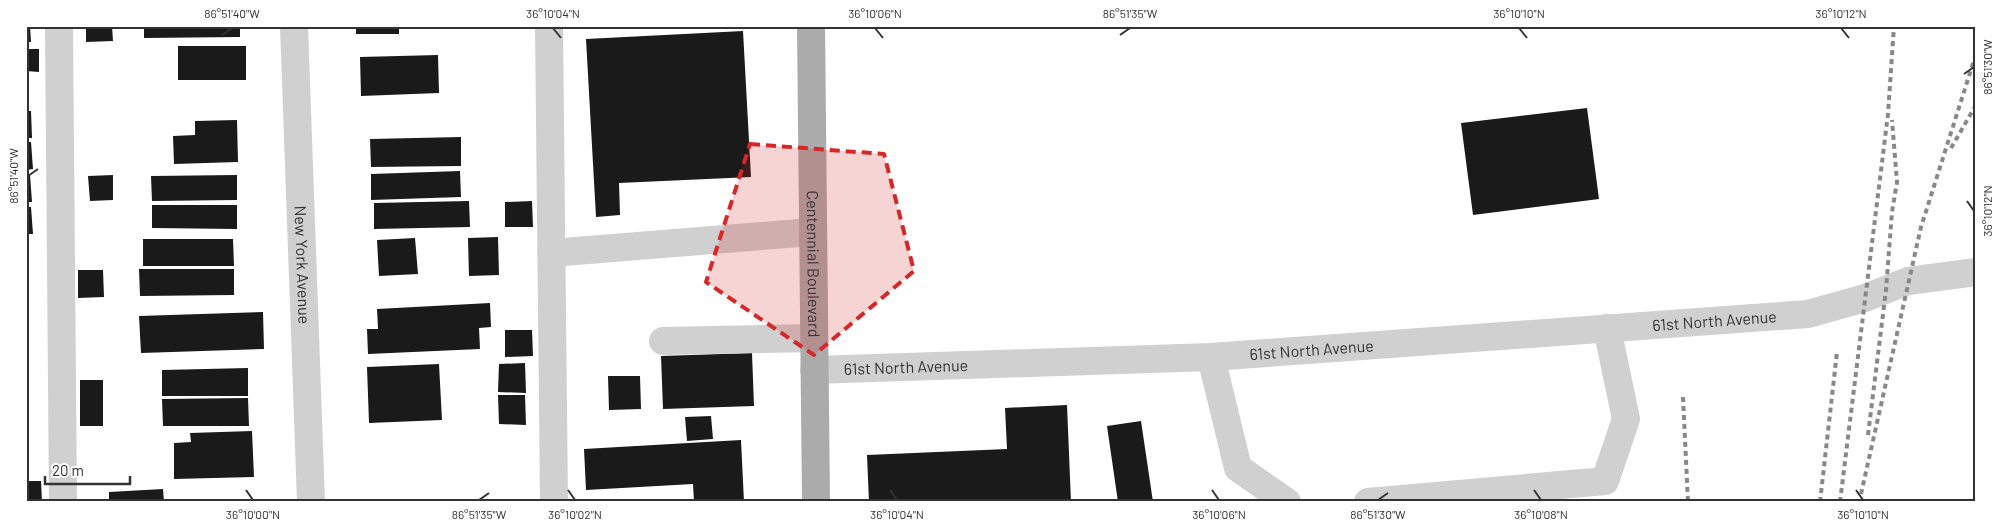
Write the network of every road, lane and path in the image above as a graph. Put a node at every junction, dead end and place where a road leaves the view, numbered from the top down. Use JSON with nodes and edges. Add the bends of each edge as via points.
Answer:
{"nodes":[{"id":1,"x":59,"y":26,"type":"edge"},
{"id":2,"x":294,"y":26,"type":"edge"},
{"id":3,"x":549,"y":26,"type":"edge"},
{"id":4,"x":810,"y":26,"type":"edge"},
{"id":5,"x":812,"y":232,"type":"junction"},
{"id":6,"x":551,"y":253,"type":"junction"},
{"id":7,"x":1976,"y":272,"type":"edge"},
{"id":8,"x":1607,"y":328,"type":"junction"},
{"id":9,"x":814,"y":338,"type":"junction"},
{"id":10,"x":663,"y":341,"type":"dead end"},
{"id":11,"x":1211,"y":357,"type":"junction"},
{"id":12,"x":814,"y":370,"type":"junction"},
{"id":13,"x":63,"y":502,"type":"edge"},
{"id":14,"x":311,"y":502,"type":"edge"},
{"id":15,"x":554,"y":502,"type":"edge"},
{"id":16,"x":816,"y":502,"type":"edge"},
{"id":17,"x":1287,"y":502,"type":"edge"},
{"id":18,"x":1368,"y":502,"type":"edge"}],
"edges":[{"from":1,"to":13,"type":"street"},
{"from":2,"to":14,"type":"street","name":"New York Avenue"},
{"from":3,"to":6,"type":"street"},
{"from":4,"to":5,"type":"main road","name":"Centennial Boulevard"},
{"from":5,"to":6,"type":"street"},
{"from":5,"to":9,"type":"main road","name":"Centennial Boulevard"},
{"from":6,"to":15,"type":"street"},
{"from":7,"to":8,"type":"street","name":"61st North Avenue","via":[[1908,281],[1865,298],[1808,314]]},
{"from":8,"to":11,"type":"street","name":"61st North Avenue"},
{"from":8,"to":18,"type":"street","via":[[1626,419],[1604,481]]},
{"from":9,"to":10,"type":"street"},
{"from":9,"to":12,"type":"main road","name":"Centennial Boulevard"},
{"from":11,"to":12,"type":"street","name":"61st North Avenue"},
{"from":11,"to":17,"type":"street","via":[[1238,468]]},
{"from":12,"to":16,"type":"main road","name":"Centennial Boulevard"}]}
